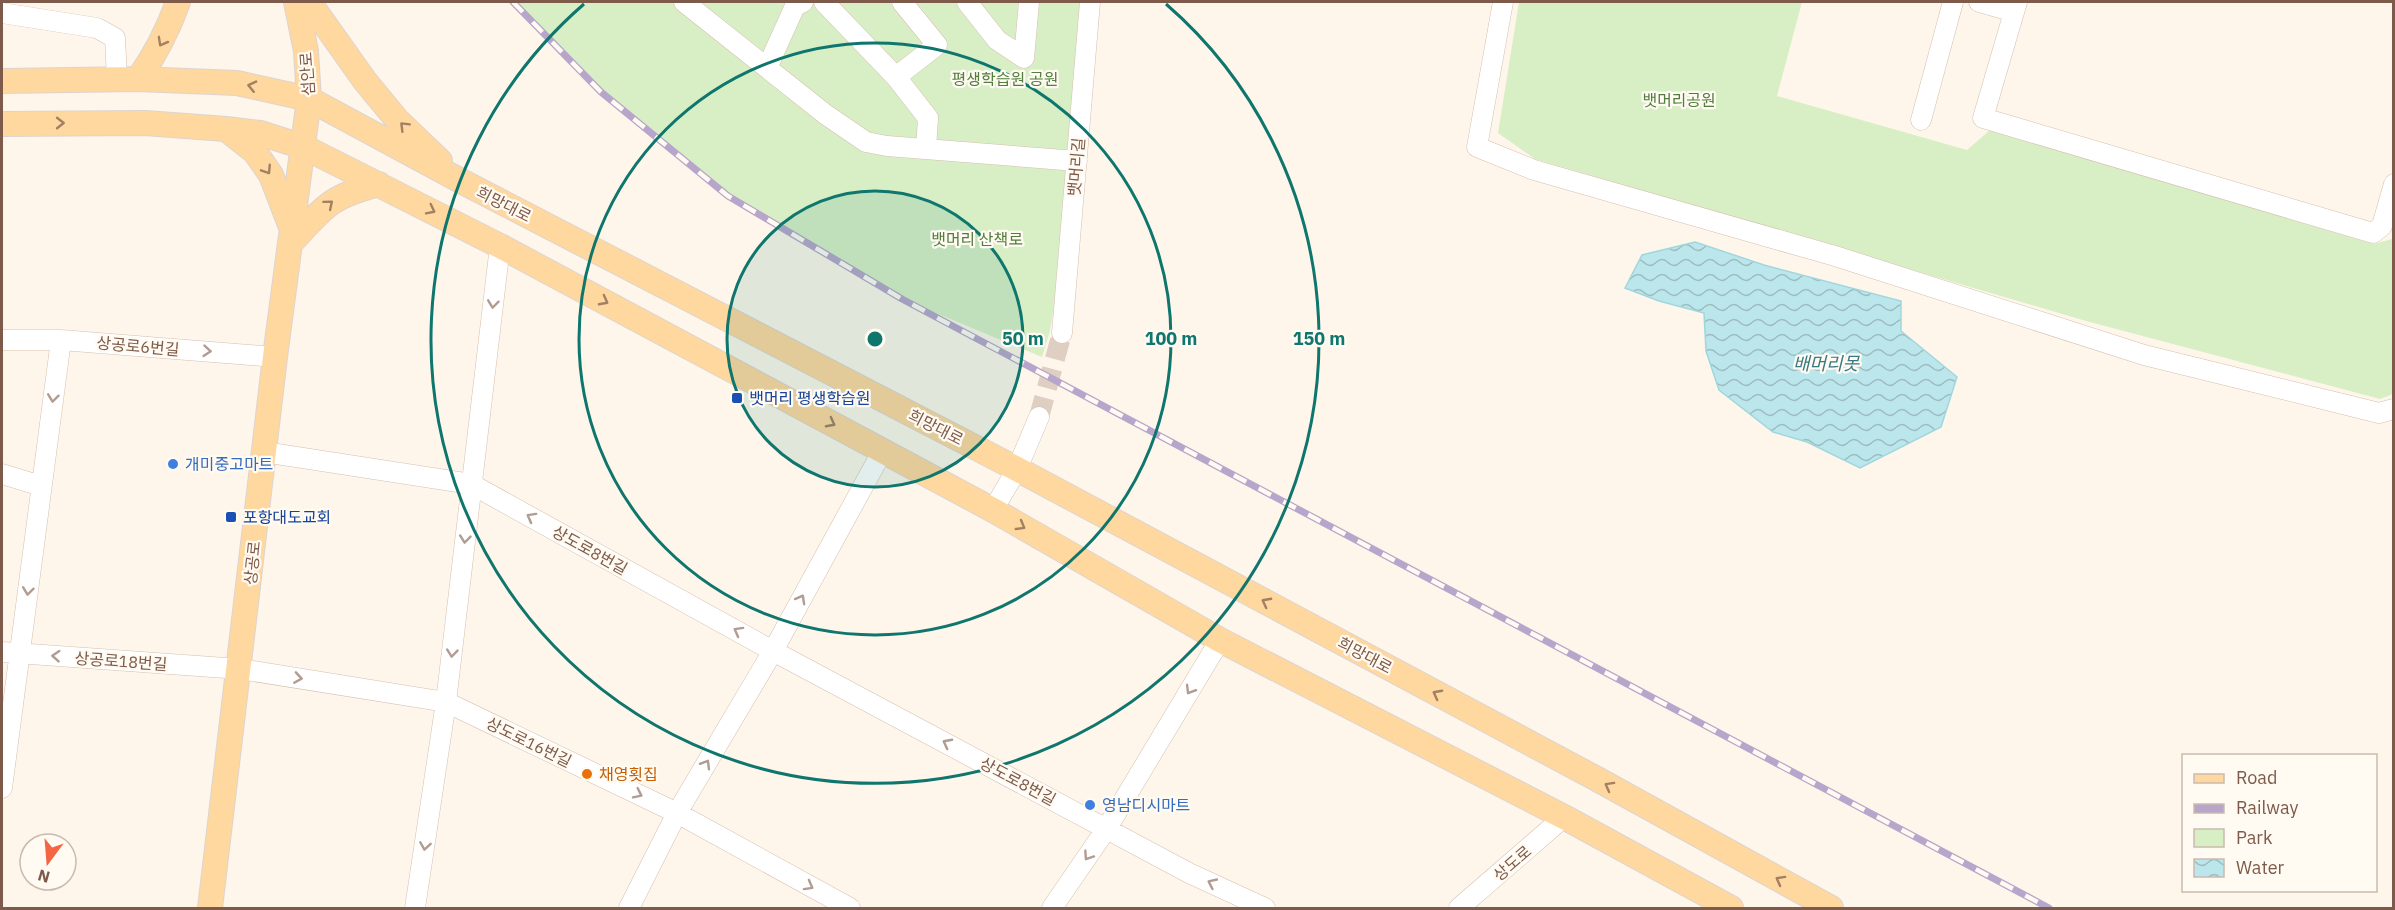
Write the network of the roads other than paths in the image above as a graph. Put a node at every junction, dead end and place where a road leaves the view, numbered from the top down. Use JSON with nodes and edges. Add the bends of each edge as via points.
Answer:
{"nodes":[{"id":1,"x":178,"y":2,"type":"edge"},
{"id":2,"x":296,"y":2,"type":"edge"},
{"id":3,"x":309,"y":2,"type":"edge"},
{"id":4,"x":684,"y":2,"type":"edge"},
{"id":5,"x":803,"y":2,"type":"edge"},
{"id":6,"x":824,"y":2,"type":"edge"},
{"id":7,"x":902,"y":2,"type":"edge"},
{"id":8,"x":967,"y":2,"type":"edge"},
{"id":9,"x":1029,"y":2,"type":"edge"},
{"id":10,"x":1090,"y":2,"type":"edge"},
{"id":11,"x":1503,"y":2,"type":"edge"},
{"id":12,"x":1953,"y":2,"type":"edge"},
{"id":13,"x":1979,"y":2,"type":"edge"},
{"id":14,"x":2016,"y":7,"type":"edge"},
{"id":15,"x":2,"y":13,"type":"edge"},
{"id":16,"x":767,"y":68,"type":"junction"},
{"id":17,"x":896,"y":77,"type":"junction"},
{"id":18,"x":128,"y":79,"type":"junction"},
{"id":19,"x":2,"y":81,"type":"edge"},
{"id":20,"x":309,"y":99,"type":"junction"},
{"id":21,"x":1921,"y":120,"type":"dead end"},
{"id":22,"x":2,"y":124,"type":"edge"},
{"id":23,"x":226,"y":129,"type":"junction"},
{"id":24,"x":304,"y":147,"type":"junction"},
{"id":25,"x":926,"y":149,"type":"junction"},
{"id":26,"x":1077,"y":161,"type":"junction"},
{"id":27,"x":461,"y":181,"type":"junction"},
{"id":28,"x":379,"y":184,"type":"junction"},
{"id":29,"x":2394,"y":184,"type":"edge"},
{"id":30,"x":291,"y":238,"type":"junction"},
{"id":31,"x":500,"y":246,"type":"junction"},
{"id":32,"x":1062,"y":333,"type":"tunnel mouth"},
{"id":33,"x":2,"y":340,"type":"edge"},
{"id":34,"x":61,"y":340,"type":"junction"},
{"id":35,"x":275,"y":357,"type":"junction"},
{"id":36,"x":2394,"y":409,"type":"edge"},
{"id":37,"x":1039,"y":417,"type":"tunnel mouth"},
{"id":38,"x":883,"y":450,"type":"junction"},
{"id":39,"x":264,"y":452,"type":"junction"},
{"id":40,"x":1017,"y":469,"type":"junction"},
{"id":41,"x":2,"y":474,"type":"edge"},
{"id":42,"x":471,"y":484,"type":"junction"},
{"id":43,"x":41,"y":486,"type":"junction"},
{"id":44,"x":993,"y":510,"type":"junction"},
{"id":45,"x":1220,"y":639,"type":"junction"},
{"id":46,"x":773,"y":651,"type":"junction"},
{"id":47,"x":11,"y":653,"type":"edge"},
{"id":48,"x":240,"y":669,"type":"junction"},
{"id":49,"x":446,"y":702,"type":"junction"},
{"id":50,"x":6,"y":721,"type":"edge"},
{"id":51,"x":2,"y":788,"type":"edge"},
{"id":52,"x":677,"y":813,"type":"junction"},
{"id":53,"x":1564,"y":817,"type":"junction"},
{"id":54,"x":1107,"y":828,"type":"junction"},
{"id":55,"x":210,"y":909,"type":"edge"},
{"id":56,"x":415,"y":909,"type":"edge"},
{"id":57,"x":629,"y":909,"type":"edge"},
{"id":58,"x":850,"y":909,"type":"edge"},
{"id":59,"x":1052,"y":909,"type":"edge"},
{"id":60,"x":1265,"y":909,"type":"edge"},
{"id":61,"x":1459,"y":909,"type":"edge"},
{"id":62,"x":1731,"y":909,"type":"edge"},
{"id":63,"x":1831,"y":909,"type":"edge"}],
"edges":[{"from":1,"to":18,"type":"main road","one_way":true,"via":[[153,58]]},
{"from":2,"to":20,"type":"main road","name":"섬안로","via":[[306,51]]},
{"from":27,"to":3,"type":"main road","one_way":true,"via":[[398,121]]},
{"from":4,"to":16,"type":"street"},
{"from":5,"to":16,"type":"street","via":[[795,6]]},
{"from":6,"to":17,"type":"street"},
{"from":7,"to":17,"type":"street","via":[[937,45]]},
{"from":8,"to":9,"type":"street","via":[[997,40],[1024,58]]},
{"from":10,"to":26,"type":"street","name":"뱃머리길"},
{"from":11,"to":36,"type":"street","via":[[1477,147],[1534,170],[1835,256],[2144,355],[2379,413]]},
{"from":12,"to":21,"type":"street"},
{"from":13,"to":14,"type":"street"},
{"from":14,"to":29,"type":"street","via":[[1983,118],[2373,233],[2382,226]]},
{"from":15,"to":18,"type":"street","via":[[97,28],[115,38]]},
{"from":16,"to":25,"type":"street","via":[[866,142]]},
{"from":17,"to":25,"type":"street","via":[[928,118]]},
{"from":18,"to":19,"type":"main road","name":"희망대로"},
{"from":20,"to":18,"type":"main road","name":"희망대로","one_way":true,"via":[[237,83]]},
{"from":20,"to":24,"type":"main road","name":"섬안로"},
{"from":20,"to":27,"type":"main road","name":"희망대로"},
{"from":22,"to":23,"type":"main road","one_way":true,"via":[[145,123]]},
{"from":23,"to":24,"type":"main road","via":[[260,133]]},
{"from":23,"to":30,"type":"main road","one_way":true,"via":[[255,152],[272,175]]},
{"from":24,"to":28,"type":"main road"},
{"from":24,"to":30,"type":"main road","name":"상공로"},
{"from":25,"to":26,"type":"street"},
{"from":26,"to":32,"type":"street","name":"뱃머리길"},
{"from":27,"to":40,"type":"main road","name":"희망대로"},
{"from":30,"to":28,"type":"main road","one_way":true,"via":[[340,196]]},
{"from":28,"to":31,"type":"main road","one_way":true},
{"from":30,"to":35,"type":"main road","name":"상공로"},
{"from":31,"to":38,"type":"main road","one_way":true},
{"from":31,"to":42,"type":"street","one_way":true},
{"from":33,"to":34,"type":"street","name":"상공로6번길"},
{"from":34,"to":35,"type":"street","name":"상공로6번길","one_way":true},
{"from":34,"to":43,"type":"street","one_way":true},
{"from":35,"to":39,"type":"main road","name":"상공로"},
{"from":37,"to":40,"type":"street"},
{"from":38,"to":44,"type":"main road"},
{"from":46,"to":38,"type":"street","one_way":true},
{"from":39,"to":42,"type":"street","name":"상도로8번길"},
{"from":39,"to":48,"type":"main road","name":"상공로"},
{"from":40,"to":44,"type":"street"},
{"from":63,"to":40,"type":"main road","name":"희망대로","one_way":true,"via":[[1597,779]]},
{"from":41,"to":43,"type":"street"},
{"from":46,"to":42,"type":"street","name":"상도로8번길","one_way":true},
{"from":42,"to":49,"type":"street","one_way":true},
{"from":43,"to":47,"type":"street","one_way":true},
{"from":44,"to":45,"type":"main road","one_way":true},
{"from":45,"to":53,"type":"main road"},
{"from":45,"to":54,"type":"street","one_way":true},
{"from":52,"to":46,"type":"street","one_way":true},
{"from":54,"to":46,"type":"street","name":"상도로8번길","one_way":true},
{"from":48,"to":47,"type":"street","name":"상공로18번길","one_way":true},
{"from":47,"to":50,"type":"street"},
{"from":48,"to":49,"type":"street","name":"상도로16번길","one_way":true},
{"from":48,"to":55,"type":"main road","name":"상공로"},
{"from":49,"to":52,"type":"street","name":"상도로16번길","one_way":true},
{"from":49,"to":56,"type":"street","one_way":true},
{"from":50,"to":51,"type":"street"},
{"from":52,"to":57,"type":"street"},
{"from":52,"to":58,"type":"street","name":"상도로16번길","one_way":true},
{"from":53,"to":61,"type":"street","name":"상도로"},
{"from":53,"to":62,"type":"main road"},
{"from":54,"to":59,"type":"street","one_way":true},
{"from":60,"to":54,"type":"street","name":"상도로8번길","one_way":true}]}
